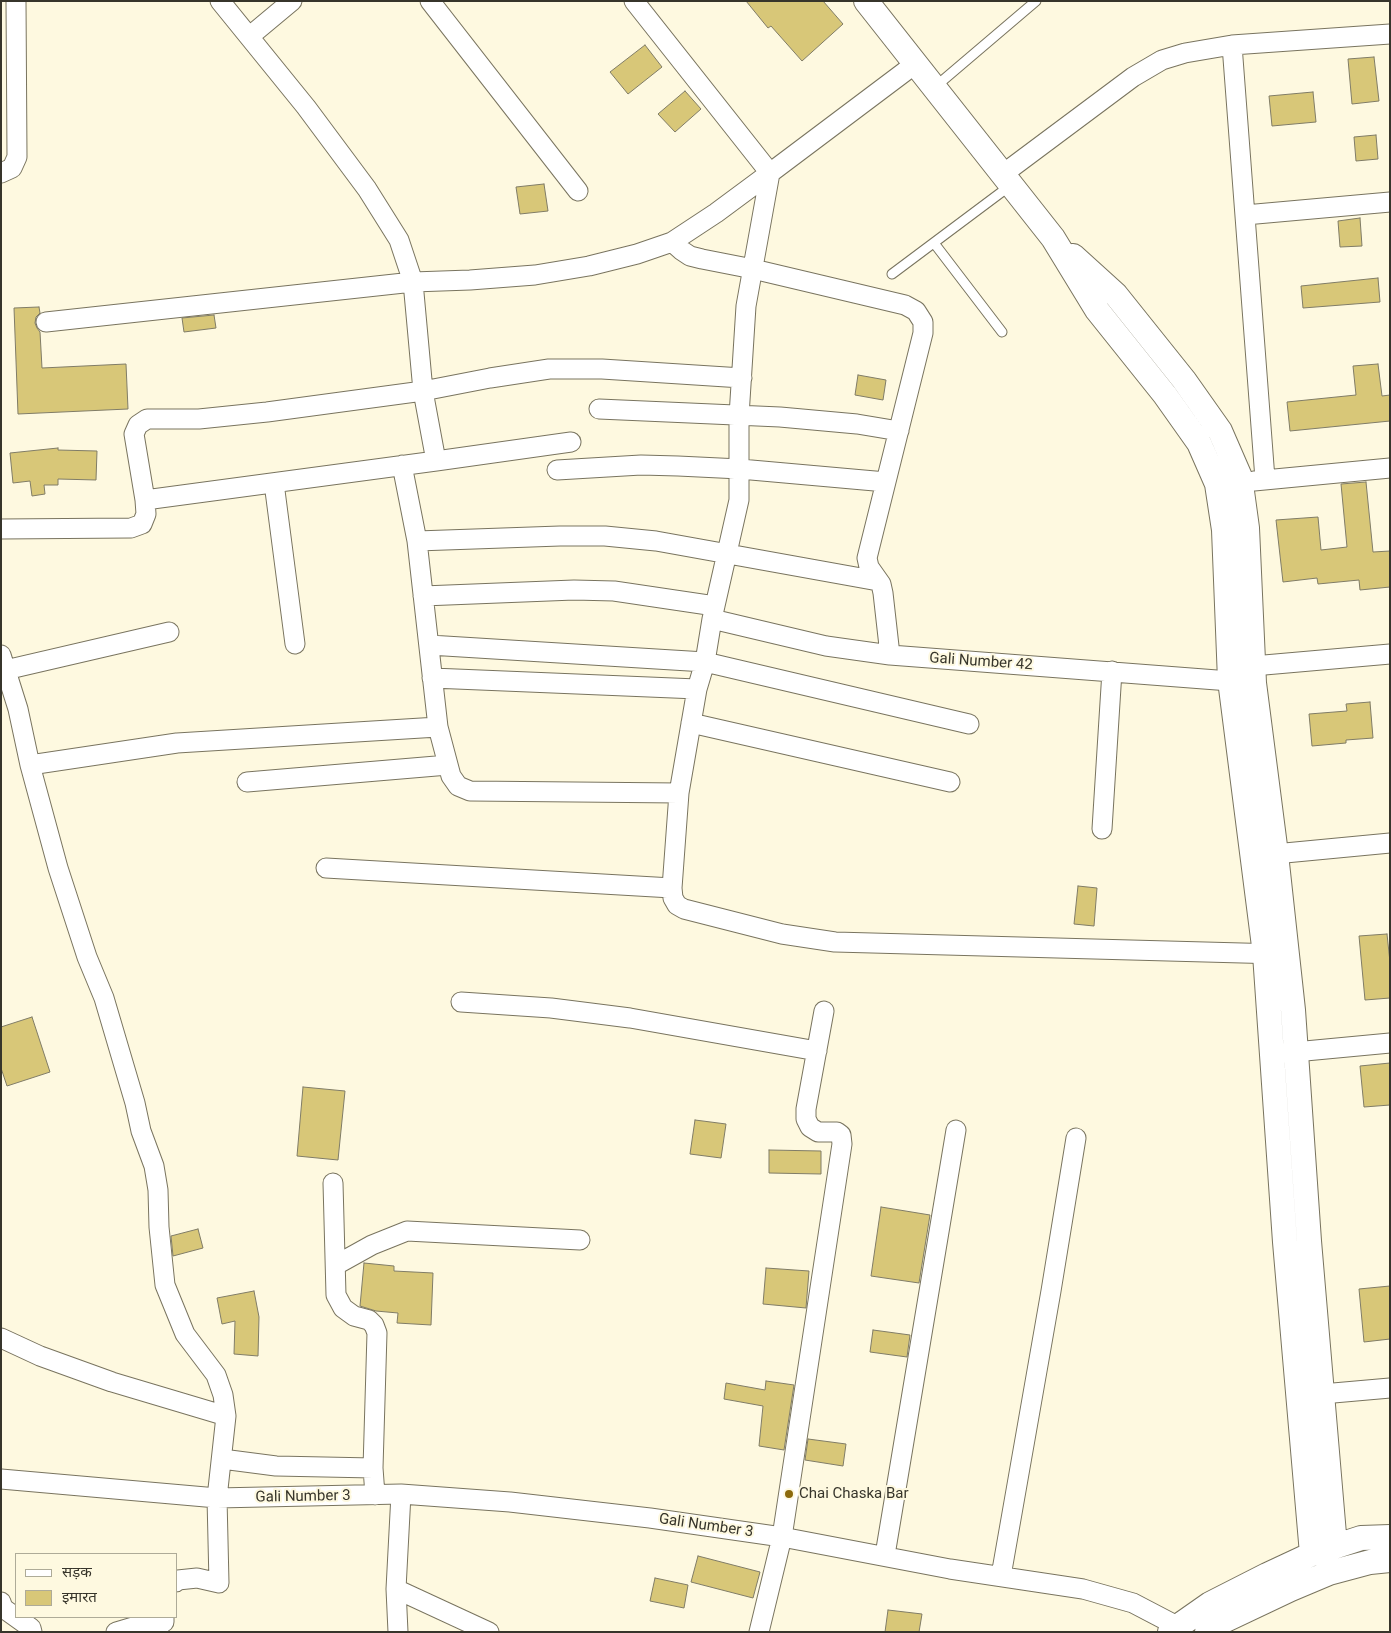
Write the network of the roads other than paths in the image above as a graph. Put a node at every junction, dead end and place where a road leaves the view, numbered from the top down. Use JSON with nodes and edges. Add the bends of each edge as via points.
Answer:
{"nodes":[{"id":1,"x":16,"y":1,"type":"edge"},
{"id":2,"x":220,"y":1,"type":"edge"},
{"id":3,"x":292,"y":1,"type":"edge"},
{"id":4,"x":430,"y":1,"type":"edge"},
{"id":5,"x":634,"y":1,"type":"edge"},
{"id":6,"x":866,"y":1,"type":"edge"},
{"id":7,"x":1036,"y":1,"type":"edge"},
{"id":8,"x":9,"y":22,"type":"edge"},
{"id":9,"x":1390,"y":34,"type":"edge"},
{"id":10,"x":250,"y":36,"type":"junction"},
{"id":11,"x":1232,"y":46,"type":"junction"},
{"id":12,"x":915,"y":64,"type":"junction"},
{"id":13,"x":934,"y":88,"type":"junction"},
{"id":14,"x":9,"y":89,"type":"edge"},
{"id":15,"x":1,"y":173,"type":"edge"},
{"id":16,"x":770,"y":173,"type":"junction"},
{"id":17,"x":1007,"y":180,"type":"junction"},
{"id":18,"x":578,"y":190,"type":"dead end"},
{"id":19,"x":1390,"y":202,"type":"edge"},
{"id":20,"x":1245,"y":215,"type":"junction"},
{"id":21,"x":1053,"y":238,"type":"junction"},
{"id":22,"x":672,"y":242,"type":"junction"},
{"id":23,"x":934,"y":242,"type":"junction"},
{"id":24,"x":753,"y":269,"type":"junction"},
{"id":25,"x":892,"y":274,"type":"dead end"},
{"id":26,"x":413,"y":282,"type":"junction"},
{"id":27,"x":46,"y":322,"type":"dead end"},
{"id":28,"x":1002,"y":332,"type":"dead end"},
{"id":29,"x":742,"y":378,"type":"junction"},
{"id":30,"x":423,"y":391,"type":"junction"},
{"id":31,"x":599,"y":409,"type":"dead end"},
{"id":32,"x":739,"y":416,"type":"junction"},
{"id":33,"x":899,"y":430,"type":"junction"},
{"id":34,"x":571,"y":442,"type":"dead end"},
{"id":35,"x":436,"y":461,"type":"junction"},
{"id":36,"x":402,"y":465,"type":"junction"},
{"id":37,"x":1390,"y":468,"type":"edge"},
{"id":38,"x":740,"y":469,"type":"junction"},
{"id":39,"x":557,"y":470,"type":"dead end"},
{"id":40,"x":1265,"y":479,"type":"junction"},
{"id":41,"x":886,"y":482,"type":"junction"},
{"id":42,"x":1241,"y":482,"type":"junction"},
{"id":43,"x":274,"y":483,"type":"junction"},
{"id":44,"x":145,"y":500,"type":"junction"},
{"id":45,"x":1,"y":529,"type":"edge"},
{"id":46,"x":417,"y":541,"type":"junction"},
{"id":47,"x":726,"y":554,"type":"junction"},
{"id":48,"x":878,"y":581,"type":"junction"},
{"id":49,"x":423,"y":596,"type":"junction"},
{"id":50,"x":713,"y":613,"type":"junction"},
{"id":51,"x":169,"y":632,"type":"dead end"},
{"id":52,"x":295,"y":644,"type":"dead end"},
{"id":53,"x":429,"y":645,"type":"junction"},
{"id":54,"x":1390,"y":654,"type":"edge"},
{"id":55,"x":890,"y":655,"type":"junction"},
{"id":56,"x":704,"y":662,"type":"junction"},
{"id":57,"x":3,"y":665,"type":"edge"},
{"id":58,"x":1112,"y":670,"type":"junction"},
{"id":59,"x":1254,"y":674,"type":"junction"},
{"id":60,"x":432,"y":678,"type":"junction"},
{"id":61,"x":1230,"y":680,"type":"junction"},
{"id":62,"x":697,"y":689,"type":"junction"},
{"id":63,"x":691,"y":723,"type":"junction"},
{"id":64,"x":969,"y":724,"type":"dead end"},
{"id":65,"x":438,"y":727,"type":"junction"},
{"id":66,"x":30,"y":765,"type":"junction"},
{"id":67,"x":448,"y":765,"type":"junction"},
{"id":68,"x":247,"y":782,"type":"dead end"},
{"id":69,"x":950,"y":782,"type":"dead end"},
{"id":70,"x":680,"y":792,"type":"junction"},
{"id":71,"x":1102,"y":829,"type":"dead end"},
{"id":72,"x":1390,"y":843,"type":"edge"},
{"id":73,"x":1276,"y":854,"type":"junction"},
{"id":74,"x":1253,"y":857,"type":"junction"},
{"id":75,"x":326,"y":868,"type":"dead end"},
{"id":76,"x":672,"y":888,"type":"junction"},
{"id":77,"x":1276,"y":954,"type":"junction"},
{"id":78,"x":461,"y":1002,"type":"dead end"},
{"id":79,"x":824,"y":1011,"type":"dead end"},
{"id":80,"x":1390,"y":1043,"type":"edge"},
{"id":81,"x":817,"y":1051,"type":"junction"},
{"id":82,"x":1295,"y":1053,"type":"junction"},
{"id":83,"x":1271,"y":1054,"type":"junction"},
{"id":84,"x":956,"y":1130,"type":"dead end"},
{"id":85,"x":1076,"y":1138,"type":"dead end"},
{"id":86,"x":333,"y":1183,"type":"dead end"},
{"id":87,"x":580,"y":1240,"type":"dead end"},
{"id":88,"x":336,"y":1265,"type":"junction"},
{"id":89,"x":1,"y":1338,"type":"edge"},
{"id":90,"x":1390,"y":1388,"type":"edge"},
{"id":91,"x":1322,"y":1394,"type":"junction"},
{"id":92,"x":226,"y":1416,"type":"junction"},
{"id":93,"x":222,"y":1459,"type":"junction"},
{"id":94,"x":373,"y":1468,"type":"junction"},
{"id":95,"x":1,"y":1479,"type":"edge"},
{"id":96,"x":401,"y":1494,"type":"junction"},
{"id":97,"x":375,"y":1495,"type":"junction"},
{"id":98,"x":217,"y":1498,"type":"junction"},
{"id":99,"x":1390,"y":1536,"type":"edge"},
{"id":100,"x":782,"y":1537,"type":"junction"},
{"id":101,"x":1335,"y":1546,"type":"junction"},
{"id":102,"x":1312,"y":1554,"type":"junction"},
{"id":103,"x":885,"y":1555,"type":"junction"},
{"id":104,"x":1390,"y":1560,"type":"edge"},
{"id":105,"x":1001,"y":1576,"type":"junction"},
{"id":106,"x":178,"y":1582,"type":"edge"},
{"id":107,"x":396,"y":1588,"type":"junction"},
{"id":108,"x":1,"y":1602,"type":"edge"},
{"id":109,"x":15,"y":1617,"type":"edge"},
{"id":110,"x":17,"y":1618,"type":"edge"},
{"id":111,"x":165,"y":1623,"type":"edge"},
{"id":112,"x":1176,"y":1630,"type":"edge"},
{"id":113,"x":32,"y":1632,"type":"edge"},
{"id":114,"x":116,"y":1632,"type":"edge"},
{"id":115,"x":398,"y":1632,"type":"edge"},
{"id":116,"x":489,"y":1632,"type":"edge"},
{"id":117,"x":758,"y":1632,"type":"edge"},
{"id":118,"x":1207,"y":1632,"type":"edge"}],
"edges":[{"from":1,"to":8,"type":"street"},
{"from":2,"to":10,"type":"street"},
{"from":3,"to":10,"type":"street"},
{"from":4,"to":18,"type":"street"},
{"from":5,"to":16,"type":"street"},
{"from":6,"to":12,"type":"street"},
{"from":7,"to":13,"type":"lane"},
{"from":8,"to":14,"type":"street"},
{"from":9,"to":11,"type":"street"},
{"from":10,"to":26,"type":"street","via":[[367,189],[399,240]]},
{"from":11,"to":17,"type":"street","via":[[1162,60],[1133,77]]},
{"from":11,"to":20,"type":"street"},
{"from":12,"to":13,"type":"street"},
{"from":12,"to":16,"type":"street"},
{"from":13,"to":17,"type":"street"},
{"from":14,"to":15,"type":"street","via":[[17,157],[12,168]]},
{"from":16,"to":22,"type":"street"},
{"from":16,"to":24,"type":"street"},
{"from":17,"to":21,"type":"street"},
{"from":17,"to":23,"type":"lane"},
{"from":19,"to":20,"type":"street"},
{"from":20,"to":40,"type":"street"},
{"from":21,"to":42,"type":"street","via":[[1116,295],[1184,380],[1220,431]]},
{"from":21,"to":61,"type":"street","via":[[1097,310],[1199,443],[1217,484],[1224,530]]},
{"from":22,"to":24,"type":"street","via":[[690,256]]},
{"from":22,"to":26,"type":"street","via":[[589,266],[534,275]]},
{"from":23,"to":25,"type":"lane"},
{"from":23,"to":28,"type":"lane"},
{"from":24,"to":29,"type":"street","via":[[746,306]]},
{"from":24,"to":33,"type":"street","via":[[905,305],[916,311],[923,322],[923,334]]},
{"from":26,"to":27,"type":"street"},
{"from":26,"to":30,"type":"street"},
{"from":29,"to":30,"type":"street","via":[[602,369],[549,370]]},
{"from":29,"to":32,"type":"street"},
{"from":30,"to":35,"type":"street"},
{"from":30,"to":44,"type":"street","via":[[200,419],[146,419],[134,434]]},
{"from":31,"to":32,"type":"street"},
{"from":32,"to":33,"type":"street","via":[[821,420]]},
{"from":32,"to":38,"type":"street"},
{"from":33,"to":41,"type":"street"},
{"from":34,"to":35,"type":"street"},
{"from":35,"to":36,"type":"street"},
{"from":36,"to":43,"type":"street"},
{"from":36,"to":46,"type":"street"},
{"from":37,"to":40,"type":"street"},
{"from":38,"to":39,"type":"street","via":[[641,465]]},
{"from":38,"to":41,"type":"street"},
{"from":38,"to":47,"type":"street","via":[[739,500]]},
{"from":40,"to":42,"type":"street"},
{"from":41,"to":48,"type":"street","via":[[867,558],[868,567]]},
{"from":42,"to":59,"type":"street","via":[[1248,528]]},
{"from":43,"to":44,"type":"street"},
{"from":43,"to":52,"type":"street"},
{"from":44,"to":45,"type":"street","via":[[146,514],[142,524],[131,528]]},
{"from":46,"to":47,"type":"street","via":[[606,536]]},
{"from":46,"to":49,"type":"street"},
{"from":47,"to":48,"type":"street"},
{"from":47,"to":50,"type":"street"},
{"from":48,"to":55,"type":"street","via":[[883,593]]},
{"from":49,"to":50,"type":"street","name":"Gali Number 42","via":[[590,590],[643,594]]},
{"from":49,"to":53,"type":"street"},
{"from":50,"to":55,"type":"street","name":"Gali Number 42","via":[[826,646]]},
{"from":50,"to":56,"type":"street"},
{"from":51,"to":57,"type":"street"},
{"from":53,"to":56,"type":"street"},
{"from":53,"to":60,"type":"street"},
{"from":54,"to":59,"type":"street","name":"Gali Number 42"},
{"from":55,"to":58,"type":"street","name":"Gali Number 42"},
{"from":56,"to":62,"type":"street"},
{"from":56,"to":64,"type":"street"},
{"from":57,"to":66,"type":"street","via":[[18,709]]},
{"from":58,"to":61,"type":"street","name":"Gali Number 42"},
{"from":58,"to":71,"type":"street"},
{"from":59,"to":61,"type":"street","name":"Gali Number 42"},
{"from":59,"to":73,"type":"street"},
{"from":60,"to":62,"type":"street"},
{"from":60,"to":65,"type":"street"},
{"from":61,"to":74,"type":"street"},
{"from":62,"to":63,"type":"street"},
{"from":63,"to":69,"type":"street"},
{"from":63,"to":70,"type":"street"},
{"from":65,"to":66,"type":"street","via":[[177,743]]},
{"from":65,"to":67,"type":"street"},
{"from":66,"to":92,"type":"street","via":[[70,908],[104,998],[154,1166],[165,1285],[185,1334],[216,1376]]},
{"from":67,"to":68,"type":"street"},
{"from":67,"to":70,"type":"street","via":[[458,786],[470,791]]},
{"from":70,"to":76,"type":"street"},
{"from":72,"to":73,"type":"street"},
{"from":73,"to":74,"type":"street"},
{"from":73,"to":77,"type":"street"},
{"from":74,"to":77,"type":"street"},
{"from":75,"to":76,"type":"street"},
{"from":76,"to":77,"type":"street","via":[[677,905],[684,909],[782,934],[836,942]]},
{"from":77,"to":82,"type":"street"},
{"from":77,"to":83,"type":"street"},
{"from":78,"to":81,"type":"street","via":[[551,1008],[630,1018]]},
{"from":79,"to":81,"type":"street"},
{"from":80,"to":82,"type":"street"},
{"from":81,"to":100,"type":"street","via":[[806,1119],[818,1132],[837,1132],[841,1135],[842,1144]]},
{"from":82,"to":83,"type":"street"},
{"from":82,"to":91,"type":"street"},
{"from":83,"to":102,"type":"street"},
{"from":84,"to":103,"type":"street"},
{"from":85,"to":105,"type":"street"},
{"from":86,"to":88,"type":"street"},
{"from":87,"to":88,"type":"street","via":[[408,1231],[372,1245]]},
{"from":88,"to":94,"type":"street","via":[[336,1295],[343,1308],[354,1316],[369,1320],[377,1333]]},
{"from":89,"to":92,"type":"street","via":[[112,1382]]},
{"from":90,"to":91,"type":"street"},
{"from":91,"to":101,"type":"street"},
{"from":92,"to":93,"type":"street"},
{"from":93,"to":94,"type":"street","via":[[276,1466]]},
{"from":93,"to":98,"type":"street"},
{"from":94,"to":97,"type":"street"},
{"from":95,"to":98,"type":"street","name":"Gali Number 3"},
{"from":96,"to":97,"type":"street","name":"Gali Number 3"},
{"from":96,"to":100,"type":"street","name":"Gali Number 3","via":[[510,1502]]},
{"from":96,"to":107,"type":"street"},
{"from":97,"to":98,"type":"street","name":"Gali Number 3"},
{"from":98,"to":106,"type":"street","via":[[219,1584],[197,1578]]},
{"from":99,"to":101,"type":"street","via":[[1361,1538]]},
{"from":100,"to":103,"type":"street","name":"Gali Number 3"},
{"from":100,"to":117,"type":"street"},
{"from":101,"to":102,"type":"street"},
{"from":102,"to":112,"type":"street","via":[[1210,1604]]},
{"from":103,"to":105,"type":"street","name":"Gali Number 3"},
{"from":104,"to":118,"type":"street","via":[[1329,1573],[1217,1624]]},
{"from":105,"to":112,"type":"street","name":"Gali Number 3","via":[[1083,1589],[1133,1602]]},
{"from":107,"to":115,"type":"street"},
{"from":107,"to":116,"type":"street"},
{"from":108,"to":109,"type":"street","via":[[3,1608]]},
{"from":110,"to":113,"type":"street"},
{"from":111,"to":114,"type":"street","via":[[143,1624]]}]}
